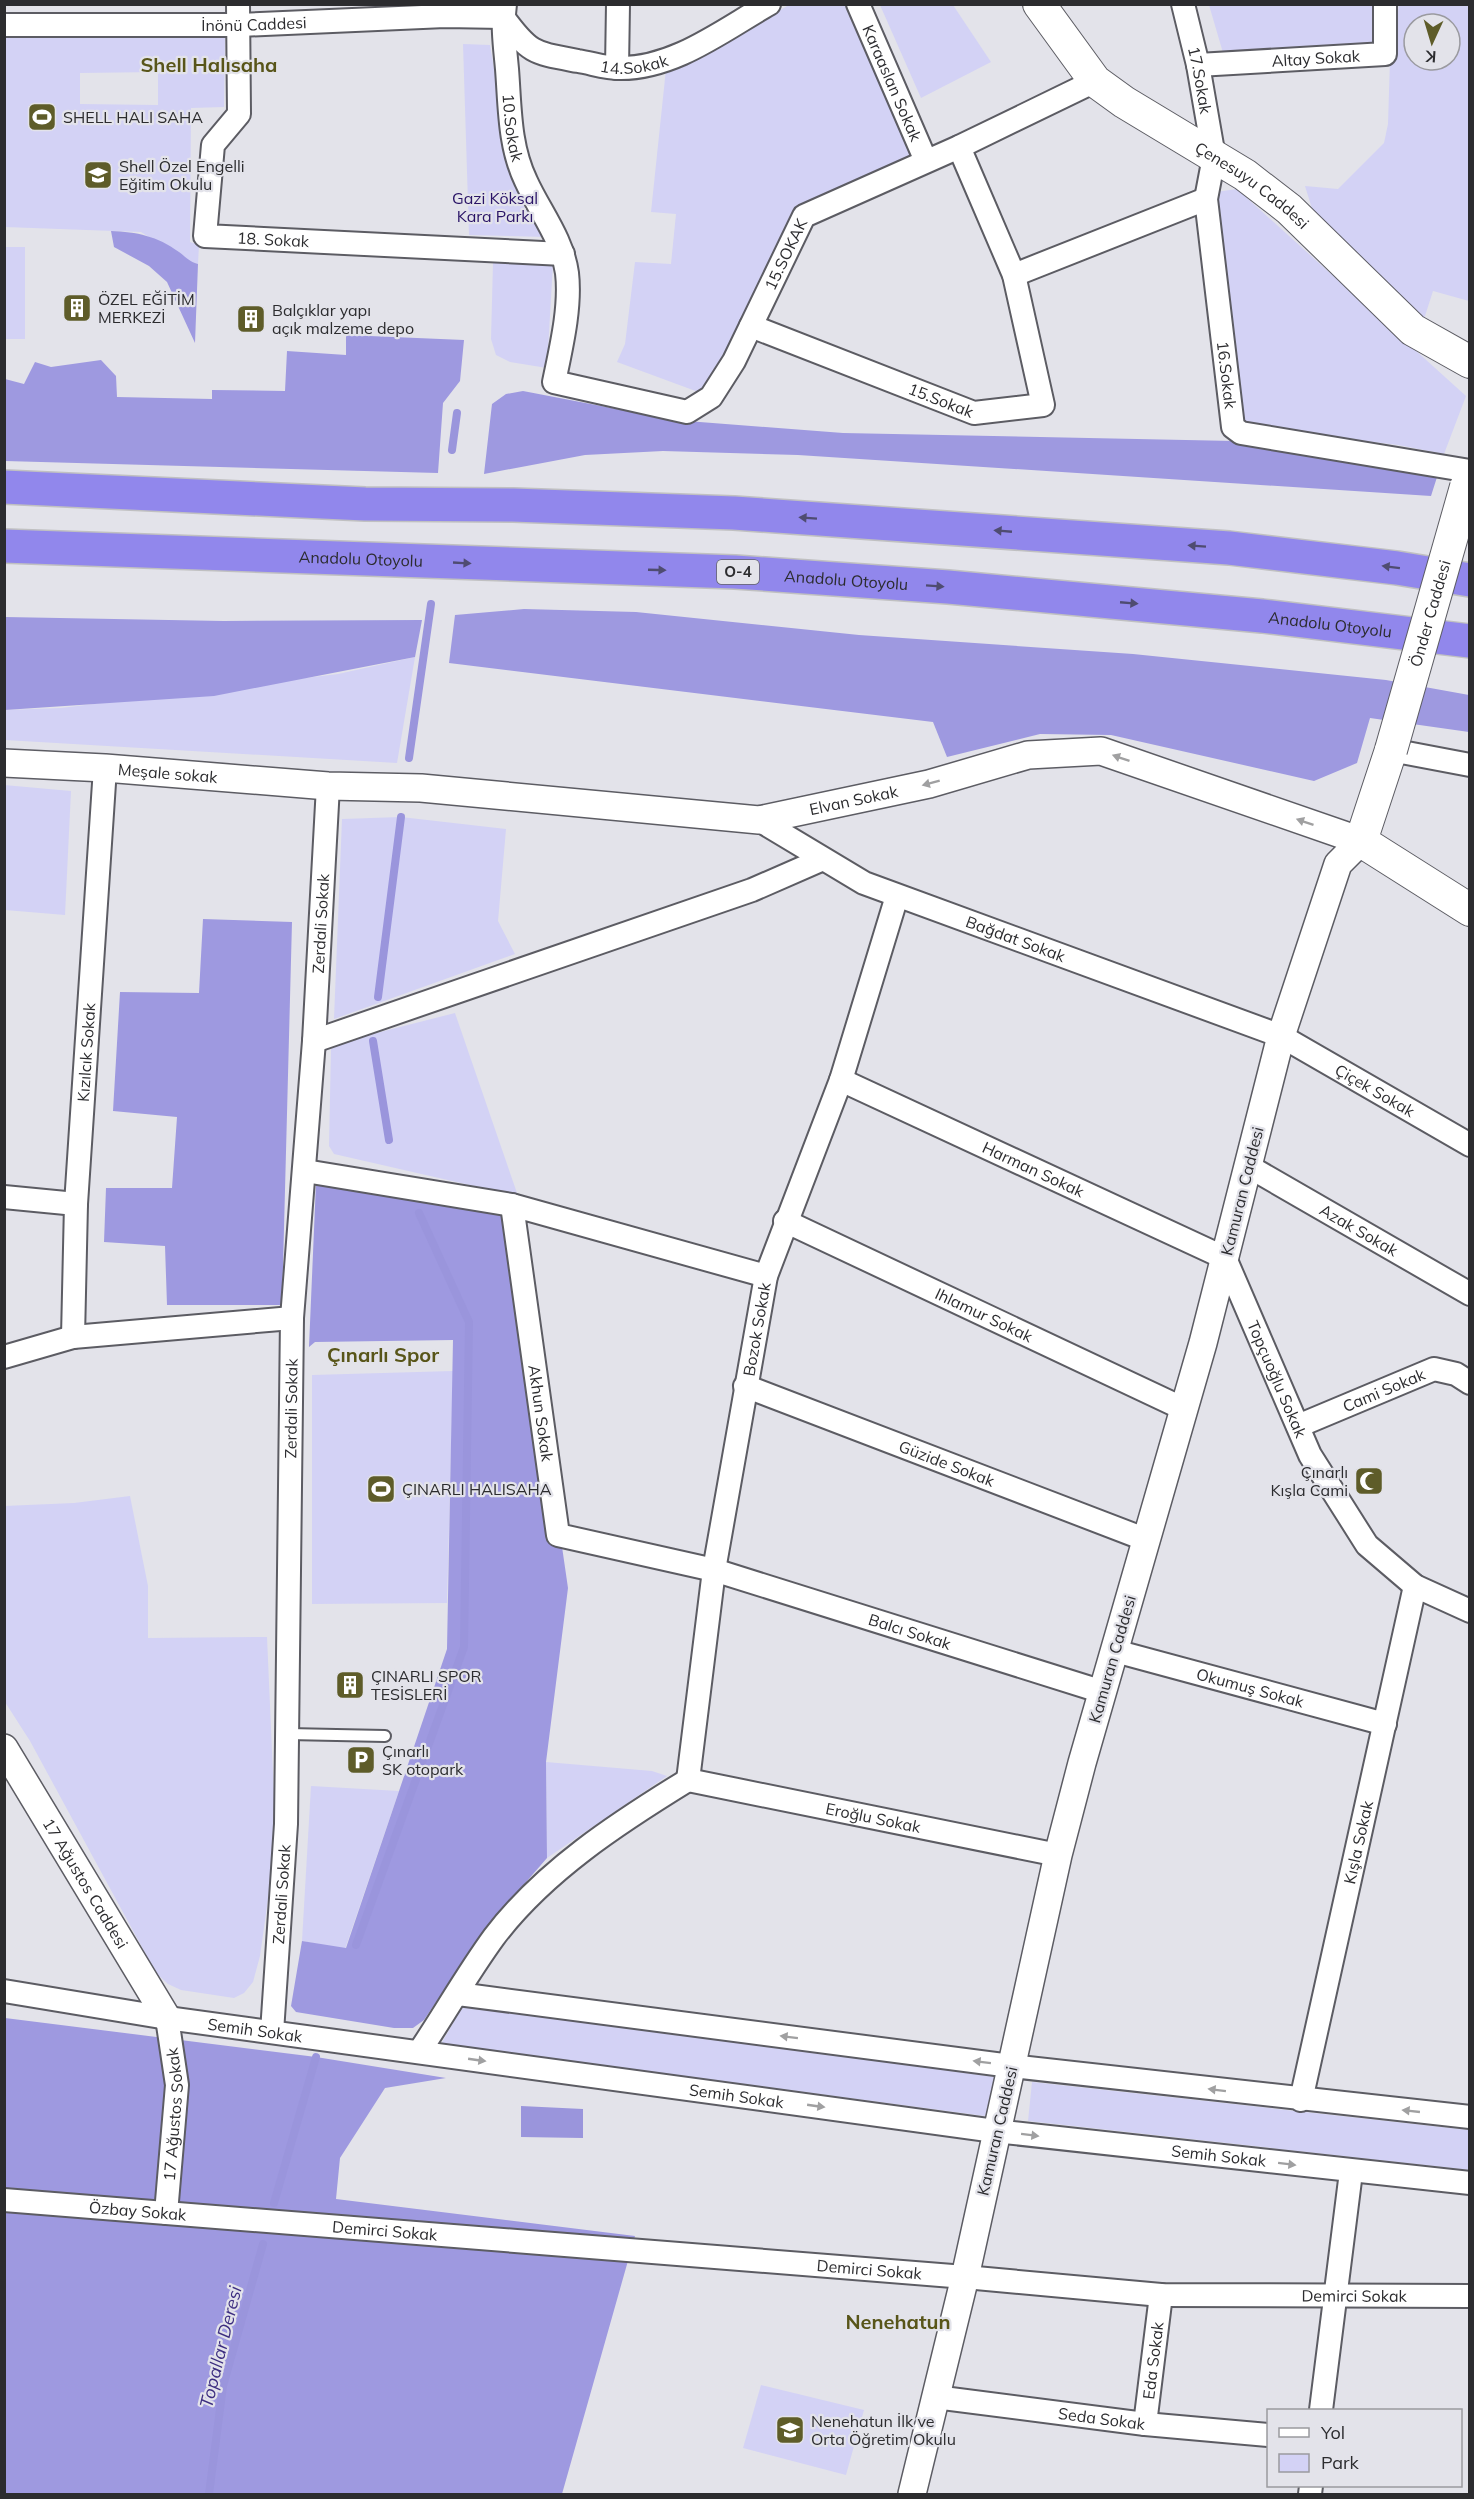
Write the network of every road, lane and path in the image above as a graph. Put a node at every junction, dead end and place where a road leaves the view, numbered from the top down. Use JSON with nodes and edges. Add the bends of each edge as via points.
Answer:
{"nodes":[{"id":1,"x":618,"y":4,"type":"edge"},
{"id":2,"x":769,"y":4,"type":"edge"},
{"id":3,"x":858,"y":4,"type":"edge"},
{"id":4,"x":1039,"y":4,"type":"edge"},
{"id":5,"x":1183,"y":4,"type":"edge"},
{"id":6,"x":1385,"y":4,"type":"edge"},
{"id":7,"x":444,"y":10,"type":"edge"},
{"id":8,"x":504,"y":11,"type":"edge"},
{"id":9,"x":46,"y":15,"type":"edge"},
{"id":10,"x":239,"y":15,"type":"edge"},
{"id":11,"x":4,"y":26,"type":"edge"},
{"id":12,"x":1198,"y":65,"type":"junction"},
{"id":13,"x":617,"y":68,"type":"junction"},
{"id":14,"x":1095,"y":81,"type":"junction"},
{"id":15,"x":959,"y":147,"type":"junction"},
{"id":16,"x":1214,"y":157,"type":"junction"},
{"id":17,"x":926,"y":161,"type":"junction"},
{"id":18,"x":1206,"y":199,"type":"junction"},
{"id":19,"x":563,"y":254,"type":"junction"},
{"id":20,"x":1014,"y":275,"type":"junction"},
{"id":21,"x":751,"y":326,"type":"junction"},
{"id":22,"x":1470,"y":362,"type":"edge"},
{"id":23,"x":554,"y":382,"type":"joint"},
{"id":24,"x":1468,"y":478,"type":"edge"},
{"id":25,"x":4,"y":487,"type":"edge"},
{"id":26,"x":4,"y":546,"type":"edge"},
{"id":27,"x":330,"y":556,"type":"junction"},
{"id":28,"x":4,"y":568,"type":"edge"},
{"id":29,"x":1470,"y":580,"type":"edge"},
{"id":30,"x":1470,"y":641,"type":"edge"},
{"id":31,"x":1391,"y":750,"type":"junction"},
{"id":32,"x":4,"y":763,"type":"edge"},
{"id":33,"x":1470,"y":765,"type":"edge"},
{"id":34,"x":105,"y":768,"type":"junction"},
{"id":35,"x":328,"y":786,"type":"junction"},
{"id":36,"x":759,"y":820,"type":"junction"},
{"id":37,"x":1360,"y":841,"type":"junction"},
{"id":38,"x":823,"y":859,"type":"junction"},
{"id":39,"x":897,"y":896,"type":"junction"},
{"id":40,"x":1470,"y":910,"type":"edge"},
{"id":41,"x":1281,"y":1036,"type":"junction"},
{"id":42,"x":314,"y":1041,"type":"junction"},
{"id":43,"x":841,"y":1080,"type":"junction"},
{"id":44,"x":1470,"y":1145,"type":"edge"},
{"id":45,"x":1248,"y":1166,"type":"junction"},
{"id":46,"x":305,"y":1171,"type":"junction"},
{"id":47,"x":4,"y":1197,"type":"edge"},
{"id":48,"x":76,"y":1204,"type":"junction"},
{"id":49,"x":512,"y":1205,"type":"junction"},
{"id":50,"x":785,"y":1221,"type":"junction"},
{"id":51,"x":1225,"y":1258,"type":"junction"},
{"id":52,"x":766,"y":1276,"type":"junction"},
{"id":53,"x":1470,"y":1294,"type":"edge"},
{"id":54,"x":292,"y":1318,"type":"junction"},
{"id":55,"x":73,"y":1337,"type":"junction"},
{"id":56,"x":4,"y":1357,"type":"edge"},
{"id":57,"x":1470,"y":1383,"type":"edge"},
{"id":58,"x":745,"y":1386,"type":"junction"},
{"id":59,"x":1184,"y":1409,"type":"junction"},
{"id":60,"x":1298,"y":1426,"type":"junction"},
{"id":61,"x":1147,"y":1540,"type":"junction"},
{"id":62,"x":714,"y":1570,"type":"junction"},
{"id":63,"x":1415,"y":1586,"type":"junction"},
{"id":64,"x":1470,"y":1611,"type":"edge"},
{"id":65,"x":1115,"y":1651,"type":"junction"},
{"id":66,"x":1103,"y":1692,"type":"junction"},
{"id":67,"x":1385,"y":1724,"type":"junction"},
{"id":68,"x":288,"y":1734,"type":"junction"},
{"id":69,"x":385,"y":1736,"type":"dead end"},
{"id":70,"x":4,"y":1748,"type":"edge"},
{"id":71,"x":688,"y":1780,"type":"junction"},
{"id":72,"x":1058,"y":1855,"type":"junction"},
{"id":73,"x":4,"y":1991,"type":"edge"},
{"id":74,"x":458,"y":1994,"type":"junction"},
{"id":75,"x":167,"y":2018,"type":"junction"},
{"id":76,"x":272,"y":2032,"type":"junction"},
{"id":77,"x":419,"y":2052,"type":"junction"},
{"id":78,"x":1011,"y":2066,"type":"junction"},
{"id":79,"x":1301,"y":2100,"type":"junction"},
{"id":80,"x":1470,"y":2117,"type":"edge"},
{"id":81,"x":995,"y":2131,"type":"junction"},
{"id":82,"x":1351,"y":2172,"type":"junction"},
{"id":83,"x":1470,"y":2183,"type":"edge"},
{"id":84,"x":4,"y":2200,"type":"edge"},
{"id":85,"x":166,"y":2213,"type":"junction"},
{"id":86,"x":269,"y":2221,"type":"joint"},
{"id":87,"x":965,"y":2277,"type":"junction"},
{"id":88,"x":1161,"y":2295,"type":"junction"},
{"id":89,"x":1335,"y":2296,"type":"junction"},
{"id":90,"x":1470,"y":2296,"type":"edge"},
{"id":91,"x":935,"y":2397,"type":"junction"},
{"id":92,"x":1321,"y":2409,"type":"edge"},
{"id":93,"x":1146,"y":2424,"type":"junction"},
{"id":94,"x":1267,"y":2435,"type":"edge"},
{"id":95,"x":912,"y":2494,"type":"edge"}],
"edges":[{"from":1,"to":13,"type":"street"},
{"from":2,"to":13,"type":"street","name":"14.Sokak","via":[[680,54],[640,67]]},
{"from":3,"to":17,"type":"street","name":"Karaaslan Sokak"},
{"from":4,"to":14,"type":"main road","name":"Çenesuyu Caddesi"},
{"from":5,"to":12,"type":"street","name":"17.Sokak"},
{"from":6,"to":12,"type":"street","name":"Altay Sokak","via":[[1385,54]]},
{"from":7,"to":8,"type":"street","name":"İnönü Caddesi"},
{"from":7,"to":10,"type":"street","name":"İnönü Caddesi"},
{"from":8,"to":13,"type":"street","name":"14.Sokak","via":[[523,44],[543,55]]},
{"from":8,"to":19,"type":"street","name":"10.Sokak","via":[[517,161]]},
{"from":9,"to":10,"type":"street","name":"İnönü Caddesi"},
{"from":9,"to":11,"type":"street","name":"İnönü Caddesi"},
{"from":10,"to":19,"type":"street","name":"18. Sokak","via":[[239,114],[213,145],[205,236]]},
{"from":12,"to":16,"type":"street","name":"17.Sokak"},
{"from":14,"to":15,"type":"street","name":"15.SOKAK"},
{"from":14,"to":16,"type":"main road","name":"Çenesuyu Caddesi"},
{"from":15,"to":17,"type":"street","name":"15.SOKAK"},
{"from":15,"to":20,"type":"street","name":"15.Sokak"},
{"from":16,"to":18,"type":"street","name":"16.Sokak"},
{"from":16,"to":22,"type":"main road","name":"Çenesuyu Caddesi","via":[[1289,209],[1413,330]]},
{"from":17,"to":21,"type":"street","name":"15.SOKAK","via":[[804,216]]},
{"from":18,"to":20,"type":"street"},
{"from":18,"to":24,"type":"street","name":"16.Sokak","via":[[1233,427],[1241,433]]},
{"from":19,"to":23,"type":"street","name":"10.Sokak","via":[[567,288]]},
{"from":20,"to":21,"type":"street","name":"15.Sokak","via":[[1043,405],[974,413]]},
{"from":21,"to":23,"type":"street","name":"15.SOKAK","via":[[711,397],[687,412]]},
{"from":24,"to":31,"type":"main road","name":"Önder Caddesi","bridge":true},
{"from":29,"to":25,"type":"highway","one_way":true,"via":[[1229,548],[734,513],[365,504]]},
{"from":26,"to":27,"type":"highway","name":"Anadolu Otoyolu","number":"O-4"},
{"from":27,"to":28,"type":"highway"},
{"from":27,"to":30,"type":"highway","name":"Anadolu Otoyolu","number":"O-4","one_way":true,"via":[[735,572],[924,585],[1262,616]]},
{"from":31,"to":33,"type":"street"},
{"from":31,"to":37,"type":"main road","name":"Önder Caddesi"},
{"from":32,"to":34,"type":"street","name":"Meşale sokak"},
{"from":34,"to":35,"type":"street","name":"Meşale sokak"},
{"from":34,"to":48,"type":"street","name":"Kızılcık Sokak"},
{"from":35,"to":36,"type":"street","name":"Elvan Sokak","via":[[421,788]]},
{"from":35,"to":42,"type":"street","name":"Zerdali Sokak"},
{"from":37,"to":36,"type":"street","name":"Elvan Sokak","one_way":true,"via":[[1101,751],[1028,755],[929,784]]},
{"from":36,"to":38,"type":"street","name":"Bağdat Sokak"},
{"from":37,"to":40,"type":"main road"},
{"from":37,"to":41,"type":"street","name":"Kamuran Caddesi","via":[[1338,864]]},
{"from":38,"to":39,"type":"street","name":"Bağdat Sokak","via":[[864,884]]},
{"from":38,"to":42,"type":"street","via":[[752,890]]},
{"from":39,"to":41,"type":"street","name":"Bağdat Sokak"},
{"from":39,"to":43,"type":"street","name":"Bozok Sokak"},
{"from":41,"to":44,"type":"street","name":"Çiçek Sokak"},
{"from":41,"to":45,"type":"street","name":"Kamuran Caddesi"},
{"from":42,"to":46,"type":"street","name":"Zerdali Sokak"},
{"from":43,"to":50,"type":"street","name":"Bozok Sokak"},
{"from":43,"to":51,"type":"street","name":"Harman Sokak"},
{"from":45,"to":51,"type":"street","name":"Kamuran Caddesi"},
{"from":45,"to":53,"type":"street","name":"Azak Sokak"},
{"from":46,"to":49,"type":"street"},
{"from":46,"to":54,"type":"street","name":"Zerdali Sokak"},
{"from":47,"to":48,"type":"street"},
{"from":48,"to":55,"type":"street","name":"Kızılcık Sokak"},
{"from":49,"to":52,"type":"street"},
{"from":49,"to":62,"type":"street","name":"Akhun Sokak","via":[[558,1535]]},
{"from":50,"to":52,"type":"street","name":"Bozok Sokak"},
{"from":50,"to":59,"type":"street","name":"Ihlamur Sokak"},
{"from":51,"to":59,"type":"street","name":"Kamuran Caddesi"},
{"from":51,"to":60,"type":"street","name":"Topçuoğlu Sokak"},
{"from":52,"to":58,"type":"street","name":"Bozok Sokak"},
{"from":54,"to":55,"type":"street"},
{"from":54,"to":68,"type":"street","name":"Zerdali Sokak"},
{"from":55,"to":56,"type":"street"},
{"from":57,"to":60,"type":"street","name":"Cami Sokak","via":[[1456,1374],[1434,1369]]},
{"from":58,"to":61,"type":"street","name":"Güzide Sokak"},
{"from":58,"to":62,"type":"street","name":"Bozok Sokak"},
{"from":59,"to":61,"type":"street","name":"Kamuran Caddesi"},
{"from":60,"to":63,"type":"street","name":"Topçuoğlu Sokak","via":[[1310,1455],[1367,1545]]},
{"from":61,"to":65,"type":"street","name":"Kamuran Caddesi"},
{"from":62,"to":66,"type":"street","name":"Balcı Sokak"},
{"from":62,"to":71,"type":"street","name":"Bozok Sokak"},
{"from":63,"to":64,"type":"street","name":"Topçuoğlu Sokak"},
{"from":63,"to":67,"type":"street","name":"Kışla Sokak"},
{"from":65,"to":66,"type":"street","name":"Kamuran Caddesi"},
{"from":65,"to":67,"type":"street","name":"Okumuş Sokak"},
{"from":66,"to":72,"type":"street","name":"Kamuran Caddesi"},
{"from":67,"to":79,"type":"street","name":"Kışla Sokak"},
{"from":68,"to":69,"type":"lane"},
{"from":68,"to":76,"type":"street","name":"Zerdali Sokak"},
{"from":70,"to":75,"type":"street","name":"17 Ağustos Caddesi"},
{"from":71,"to":72,"type":"street","name":"Eroğlu Sokak"},
{"from":71,"to":74,"type":"street","via":[[552,1875],[494,1937]]},
{"from":72,"to":78,"type":"street","name":"Kamuran Caddesi"},
{"from":73,"to":75,"type":"street","name":"Semih Sokak"},
{"from":74,"to":77,"type":"street"},
{"from":78,"to":74,"type":"street","one_way":true},
{"from":75,"to":76,"type":"street","name":"Semih Sokak"},
{"from":75,"to":85,"type":"street","name":"17 Ağustos Sokak","via":[[177,2085]]},
{"from":76,"to":77,"type":"street","name":"Semih Sokak"},
{"from":77,"to":81,"type":"street","name":"Semih Sokak","one_way":true},
{"from":79,"to":78,"type":"street","one_way":true},
{"from":78,"to":81,"type":"street","name":"Kamuran Caddesi"},
{"from":80,"to":79,"type":"street","one_way":true},
{"from":81,"to":82,"type":"street","name":"Semih Sokak","one_way":true},
{"from":81,"to":87,"type":"street","name":"Kamuran Caddesi"},
{"from":82,"to":83,"type":"street","name":"Semih Sokak"},
{"from":82,"to":89,"type":"street"},
{"from":84,"to":85,"type":"street","name":"Özbay Sokak"},
{"from":85,"to":86,"type":"street","name":"Özbay Sokak"},
{"from":86,"to":87,"type":"street","name":"Demirci Sokak"},
{"from":87,"to":88,"type":"street","name":"Demirci Sokak"},
{"from":87,"to":91,"type":"street","name":"Kamuran Caddesi"},
{"from":88,"to":89,"type":"street","name":"Demirci Sokak"},
{"from":88,"to":93,"type":"street","name":"Eda Sokak"},
{"from":89,"to":90,"type":"street","name":"Demirci Sokak"},
{"from":89,"to":92,"type":"street"},
{"from":91,"to":93,"type":"street","name":"Seda Sokak"},
{"from":91,"to":95,"type":"street","name":"Kamuran Caddesi"},
{"from":93,"to":94,"type":"street","name":"Seda Sokak"}]}
